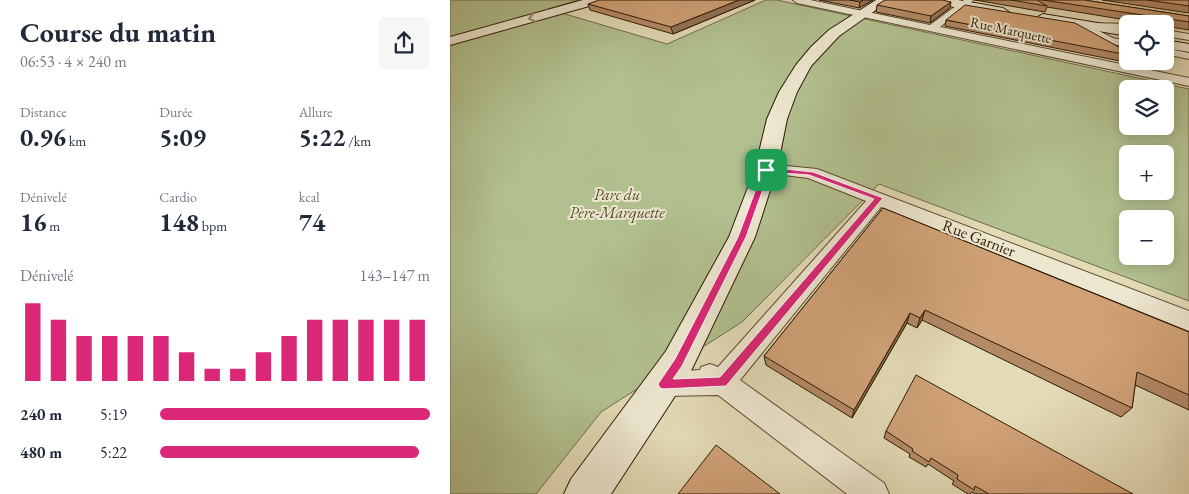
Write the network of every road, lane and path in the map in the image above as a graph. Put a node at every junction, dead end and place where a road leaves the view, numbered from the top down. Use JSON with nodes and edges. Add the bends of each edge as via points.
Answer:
{"nodes":[{"id":1,"x":596,"y":0,"type":"edge"},
{"id":2,"x":797,"y":0,"type":"edge"},
{"id":3,"x":938,"y":0,"type":"edge"},
{"id":4,"x":967,"y":2,"type":"edge"},
{"id":5,"x":873,"y":7,"type":"edge"},
{"id":6,"x":1014,"y":14,"type":"edge"},
{"id":7,"x":1032,"y":17,"type":"edge"},
{"id":8,"x":1119,"y":26,"type":"edge"},
{"id":9,"x":932,"y":28,"type":"junction"},
{"id":10,"x":1088,"y":28,"type":"junction"},
{"id":11,"x":1119,"y":31,"type":"edge"},
{"id":12,"x":1174,"y":34,"type":"edge"},
{"id":13,"x":1119,"y":35,"type":"edge"},
{"id":14,"x":1189,"y":37,"type":"edge"},
{"id":15,"x":450,"y":41,"type":"edge"},
{"id":16,"x":1174,"y":41,"type":"edge"},
{"id":17,"x":1119,"y":42,"type":"edge"},
{"id":18,"x":1189,"y":44,"type":"edge"},
{"id":19,"x":1174,"y":46,"type":"edge"},
{"id":20,"x":1189,"y":48,"type":"edge"},
{"id":21,"x":1174,"y":53,"type":"edge"},
{"id":22,"x":1189,"y":56,"type":"edge"},
{"id":23,"x":1189,"y":82,"type":"edge"},
{"id":24,"x":766,"y":170,"type":"junction"},
{"id":25,"x":879,"y":198,"type":"junction"},
{"id":26,"x":1189,"y":321,"type":"edge"},
{"id":27,"x":671,"y":373,"type":"junction"},
{"id":28,"x":722,"y":382,"type":"junction"},
{"id":29,"x":586,"y":494,"type":"edge"},
{"id":30,"x":872,"y":494,"type":"edge"}],
"edges":[{"from":1,"to":15,"type":"main road","one_way":true},
{"from":2,"to":5,"type":"street","name":"Rue Marquette"},
{"from":3,"to":4,"type":"main road"},
{"from":4,"to":6,"type":"main road"},
{"from":4,"to":9,"type":"street"},
{"from":5,"to":9,"type":"street","name":"Rue Marquette"},
{"from":5,"to":24,"type":"main road","via":[[834,33],[803,66],[777,119]]},
{"from":7,"to":10,"type":"main road"},
{"from":8,"to":10,"type":"street"},
{"from":9,"to":23,"type":"street","name":"Rue Marquette"},
{"from":10,"to":11,"type":"main road"},
{"from":10,"to":13,"type":"main road"},
{"from":10,"to":17,"type":"street"},
{"from":12,"to":14,"type":"street"},
{"from":16,"to":18,"type":"main road"},
{"from":19,"to":20,"type":"main road"},
{"from":21,"to":22,"type":"street"},
{"from":24,"to":25,"type":"street","name":"Rue Garnier","via":[[810,173]]},
{"from":24,"to":27,"type":"main road","via":[[742,237]]},
{"from":25,"to":26,"type":"street","name":"Rue Garnier"},
{"from":25,"to":28,"type":"street"},
{"from":27,"to":28,"type":"street"},
{"from":27,"to":29,"type":"main road"},
{"from":28,"to":30,"type":"street"}]}
